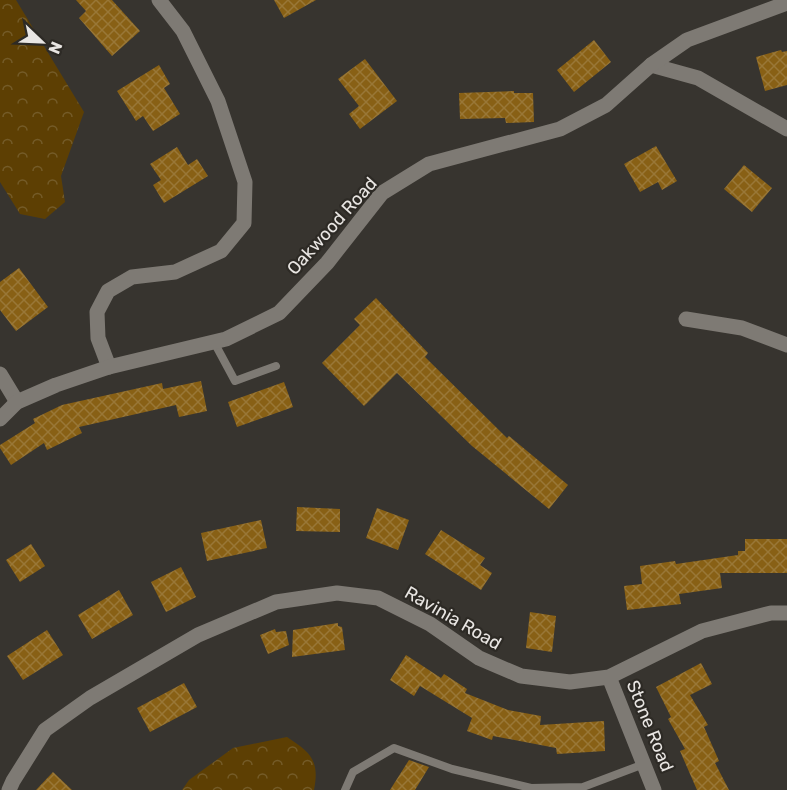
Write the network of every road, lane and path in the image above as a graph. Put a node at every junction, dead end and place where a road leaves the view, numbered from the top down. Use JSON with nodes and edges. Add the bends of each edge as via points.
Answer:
{"nodes":[{"id":1,"x":159,"y":0,"type":"edge"},
{"id":2,"x":787,"y":3,"type":"edge"},
{"id":3,"x":651,"y":65,"type":"junction"},
{"id":4,"x":787,"y":129,"type":"edge"},
{"id":5,"x":686,"y":319,"type":"dead end"},
{"id":6,"x":214,"y":342,"type":"junction"},
{"id":7,"x":787,"y":345,"type":"edge"},
{"id":8,"x":276,"y":366,"type":"dead end"},
{"id":9,"x":109,"y":367,"type":"junction"},
{"id":10,"x":0,"y":374,"type":"edge"},
{"id":11,"x":17,"y":402,"type":"junction"},
{"id":12,"x":0,"y":419,"type":"edge"},
{"id":13,"x":787,"y":613,"type":"edge"},
{"id":14,"x":609,"y":677,"type":"junction"},
{"id":15,"x":644,"y":764,"type":"junction"},
{"id":16,"x":9,"y":790,"type":"edge"},
{"id":17,"x":345,"y":790,"type":"edge"},
{"id":18,"x":654,"y":790,"type":"edge"}],
"edges":[{"from":1,"to":9,"type":"street","via":[[183,31],[219,101],[245,182],[244,223],[221,250],[175,272],[132,277],[108,291],[98,312],[98,338]]},
{"from":2,"to":3,"type":"street","name":"Oakwood Road","via":[[687,40]]},
{"from":3,"to":4,"type":"street","via":[[698,78]]},
{"from":3,"to":6,"type":"street","name":"Oakwood Road","via":[[606,105],[560,129],[429,164],[382,193],[327,263],[279,313]]},
{"from":5,"to":7,"type":"street","via":[[742,328]]},
{"from":6,"to":8,"type":"lane","via":[[235,381]]},
{"from":6,"to":9,"type":"street","name":"Oakwood Road"},
{"from":9,"to":11,"type":"street","name":"Oakwood Road"},
{"from":10,"to":11,"type":"street"},
{"from":11,"to":12,"type":"street","name":"Oakwood Road"},
{"from":13,"to":14,"type":"street","name":"Ravinia Road","via":[[771,612],[702,631]]},
{"from":14,"to":15,"type":"street","name":"Stone Road"},
{"from":14,"to":16,"type":"street","name":"Ravinia Road","via":[[570,682],[521,676],[479,658],[430,624],[378,598],[337,593],[276,602],[198,634],[90,698],[45,730]]},
{"from":15,"to":17,"type":"lane","via":[[583,787],[531,788],[452,769],[394,748],[353,772]]},
{"from":15,"to":18,"type":"street","name":"Stone Road"}]}
